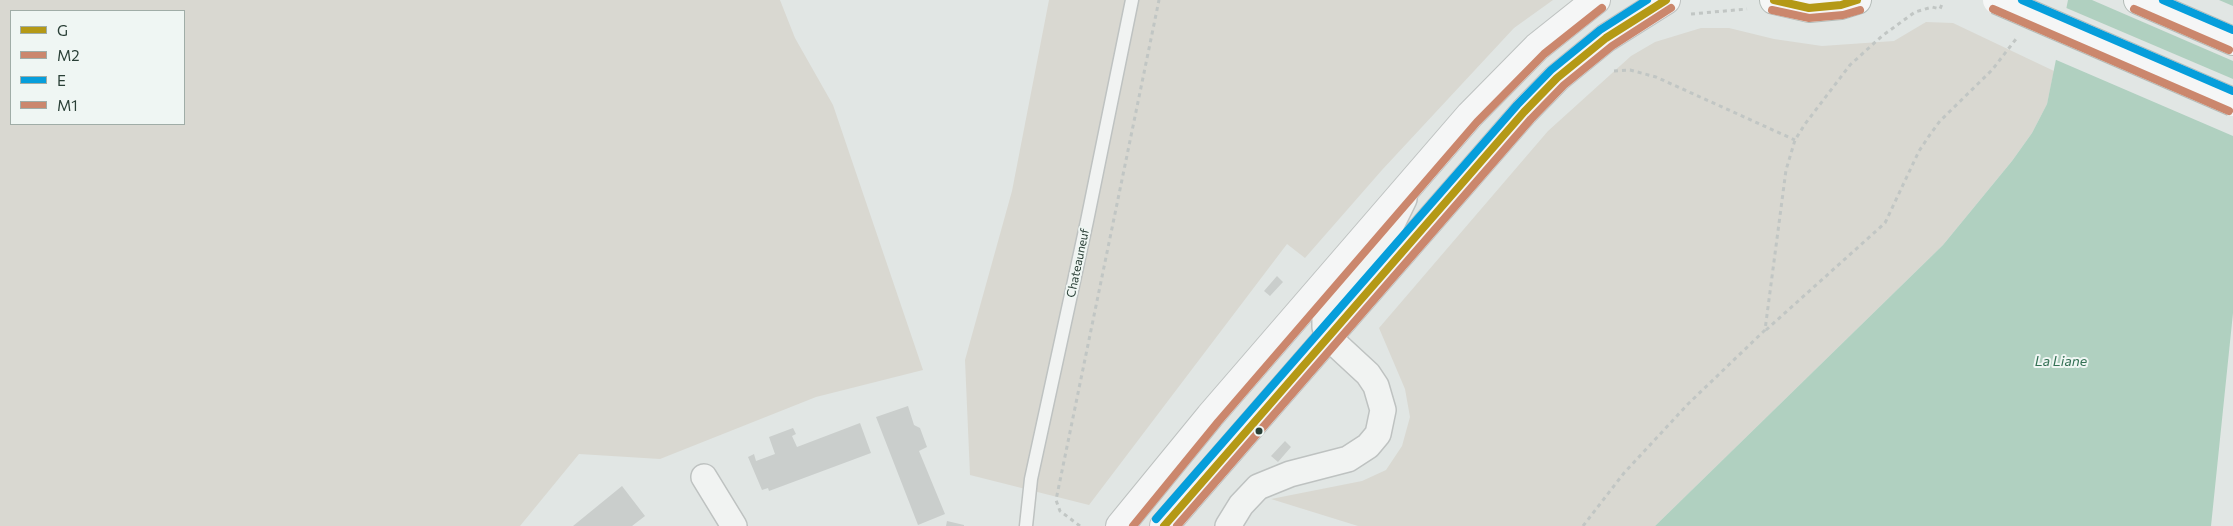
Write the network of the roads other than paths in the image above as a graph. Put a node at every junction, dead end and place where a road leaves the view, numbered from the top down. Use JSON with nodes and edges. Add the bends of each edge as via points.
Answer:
{"nodes":[{"id":1,"x":1132,"y":0,"type":"edge"},
{"id":2,"x":1596,"y":0,"type":"edge"},
{"id":3,"x":1666,"y":0,"type":"edge"},
{"id":4,"x":1774,"y":0,"type":"edge"},
{"id":5,"x":1857,"y":0,"type":"edge"},
{"id":6,"x":1997,"y":0,"type":"edge"},
{"id":7,"x":2138,"y":0,"type":"edge"},
{"id":8,"x":2233,"y":41,"type":"edge"},
{"id":9,"x":2233,"y":102,"type":"edge"},
{"id":10,"x":1412,"y":182,"type":"junction"},
{"id":11,"x":1328,"y":337,"type":"junction"},
{"id":12,"x":704,"y":477,"type":"dead end"},
{"id":13,"x":734,"y":526,"type":"edge"},
{"id":14,"x":1026,"y":526,"type":"edge"},
{"id":15,"x":1120,"y":526,"type":"edge"},
{"id":16,"x":1164,"y":526,"type":"edge"},
{"id":17,"x":1228,"y":526,"type":"edge"}],
"edges":[{"from":1,"to":14,"type":"lane","name":"Chateauneuf","via":[[1031,479]]},
{"from":2,"to":10,"type":"main road","via":[[1510,73]]},
{"from":3,"to":11,"type":"main road","via":[[1606,38],[1542,92]]},
{"from":4,"to":5,"type":"main road","via":[[1809,8]]},
{"from":6,"to":9,"type":"main road","bridge":true},
{"from":7,"to":8,"type":"main road"},
{"from":10,"to":11,"type":"street","via":[[1387,234],[1330,300],[1324,320]]},
{"from":10,"to":15,"type":"main road","via":[[1210,416]]},
{"from":11,"to":16,"type":"main road"},
{"from":11,"to":17,"type":"street","via":[[1368,374],[1376,386],[1383,410],[1378,434],[1368,446],[1348,459],[1290,474],[1258,487]]},
{"from":12,"to":13,"type":"street"}]}
